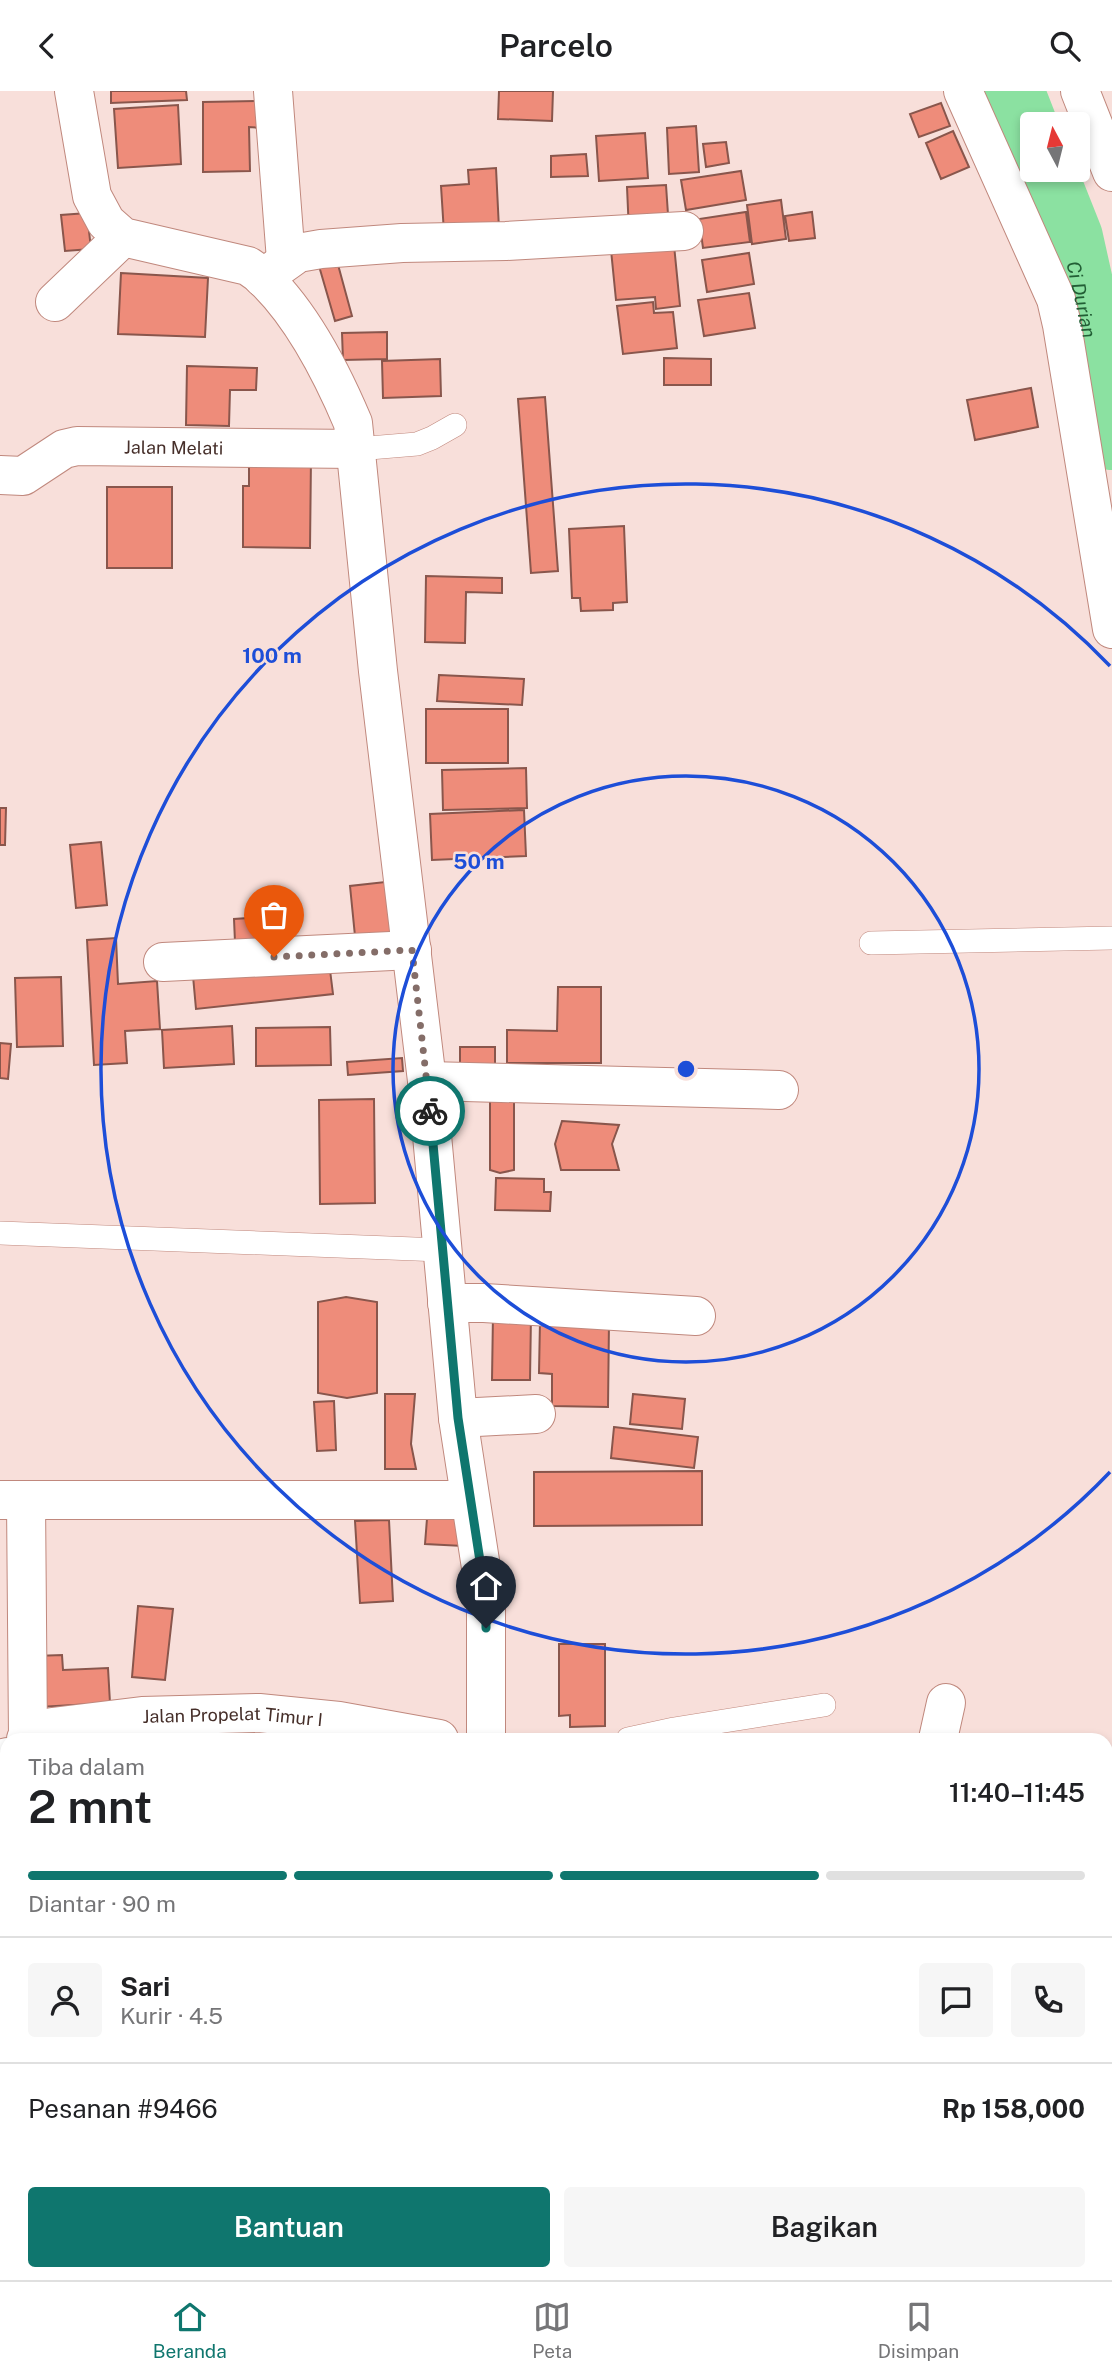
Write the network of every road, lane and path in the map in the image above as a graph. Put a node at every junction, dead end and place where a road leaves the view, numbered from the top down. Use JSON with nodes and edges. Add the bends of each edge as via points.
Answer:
{"nodes":[{"id":1,"x":74,"y":91,"type":"edge"},
{"id":2,"x":273,"y":91,"type":"edge"},
{"id":3,"x":963,"y":91,"type":"edge"},
{"id":4,"x":1080,"y":91,"type":"edge"},
{"id":5,"x":1112,"y":171,"type":"edge"},
{"id":6,"x":684,"y":231,"type":"dead end"},
{"id":7,"x":123,"y":237,"type":"junction"},
{"id":8,"x":275,"y":269,"type":"junction"},
{"id":9,"x":55,"y":302,"type":"dead end"},
{"id":10,"x":455,"y":425,"type":"dead end"},
{"id":11,"x":357,"y":449,"type":"junction"},
{"id":12,"x":0,"y":475,"type":"edge"},
{"id":13,"x":1112,"y":629,"type":"edge"},
{"id":14,"x":1112,"y":938,"type":"edge"},
{"id":15,"x":871,"y":943,"type":"dead end"},
{"id":16,"x":412,"y":950,"type":"junction"},
{"id":17,"x":163,"y":963,"type":"dead end"},
{"id":18,"x":427,"y":1081,"type":"junction"},
{"id":19,"x":779,"y":1090,"type":"dead end"},
{"id":20,"x":0,"y":1233,"type":"edge"},
{"id":21,"x":442,"y":1250,"type":"junction"},
{"id":22,"x":447,"y":1303,"type":"junction"},
{"id":23,"x":696,"y":1316,"type":"dead end"},
{"id":24,"x":536,"y":1413,"type":"dead end"},
{"id":25,"x":458,"y":1418,"type":"junction"},
{"id":26,"x":13,"y":1500,"type":"edge"},
{"id":27,"x":470,"y":1500,"type":"junction"},
{"id":28,"x":824,"y":1705,"type":"dead end"},
{"id":29,"x":20,"y":1733,"type":"edge"},
{"id":30,"x":41,"y":1733,"type":"edge"},
{"id":31,"x":406,"y":1733,"type":"edge"},
{"id":32,"x":486,"y":1733,"type":"edge"},
{"id":33,"x":656,"y":1733,"type":"edge"}],
"edges":[{"from":1,"to":7,"type":"street","via":[[92,196],[106,222]]},
{"from":2,"to":8,"type":"street"},
{"from":3,"to":13,"type":"street","via":[[1056,299]]},
{"from":4,"to":5,"type":"street"},
{"from":6,"to":8,"type":"street","via":[[308,251]]},
{"from":7,"to":8,"type":"street"},
{"from":7,"to":9,"type":"street"},
{"from":8,"to":11,"type":"street","via":[[349,413]]},
{"from":10,"to":11,"type":"lane","via":[[417,444]]},
{"from":11,"to":12,"type":"street","name":"Jalan Melati","via":[[77,446],[64,449],[23,476]]},
{"from":11,"to":16,"type":"street"},
{"from":14,"to":15,"type":"lane"},
{"from":16,"to":17,"type":"street"},
{"from":16,"to":18,"type":"street"},
{"from":18,"to":19,"type":"street"},
{"from":18,"to":21,"type":"street"},
{"from":20,"to":21,"type":"lane"},
{"from":21,"to":22,"type":"street"},
{"from":22,"to":23,"type":"street"},
{"from":22,"to":25,"type":"street"},
{"from":24,"to":25,"type":"street"},
{"from":25,"to":27,"type":"street"},
{"from":26,"to":27,"type":"street"},
{"from":26,"to":29,"type":"street"},
{"from":27,"to":32,"type":"street","via":[[486,1600]]},
{"from":28,"to":33,"type":"lane"},
{"from":30,"to":31,"type":"street","name":"Jalan Propelat Timur I","via":[[52,1727],[126,1718],[259,1713]]}]}
